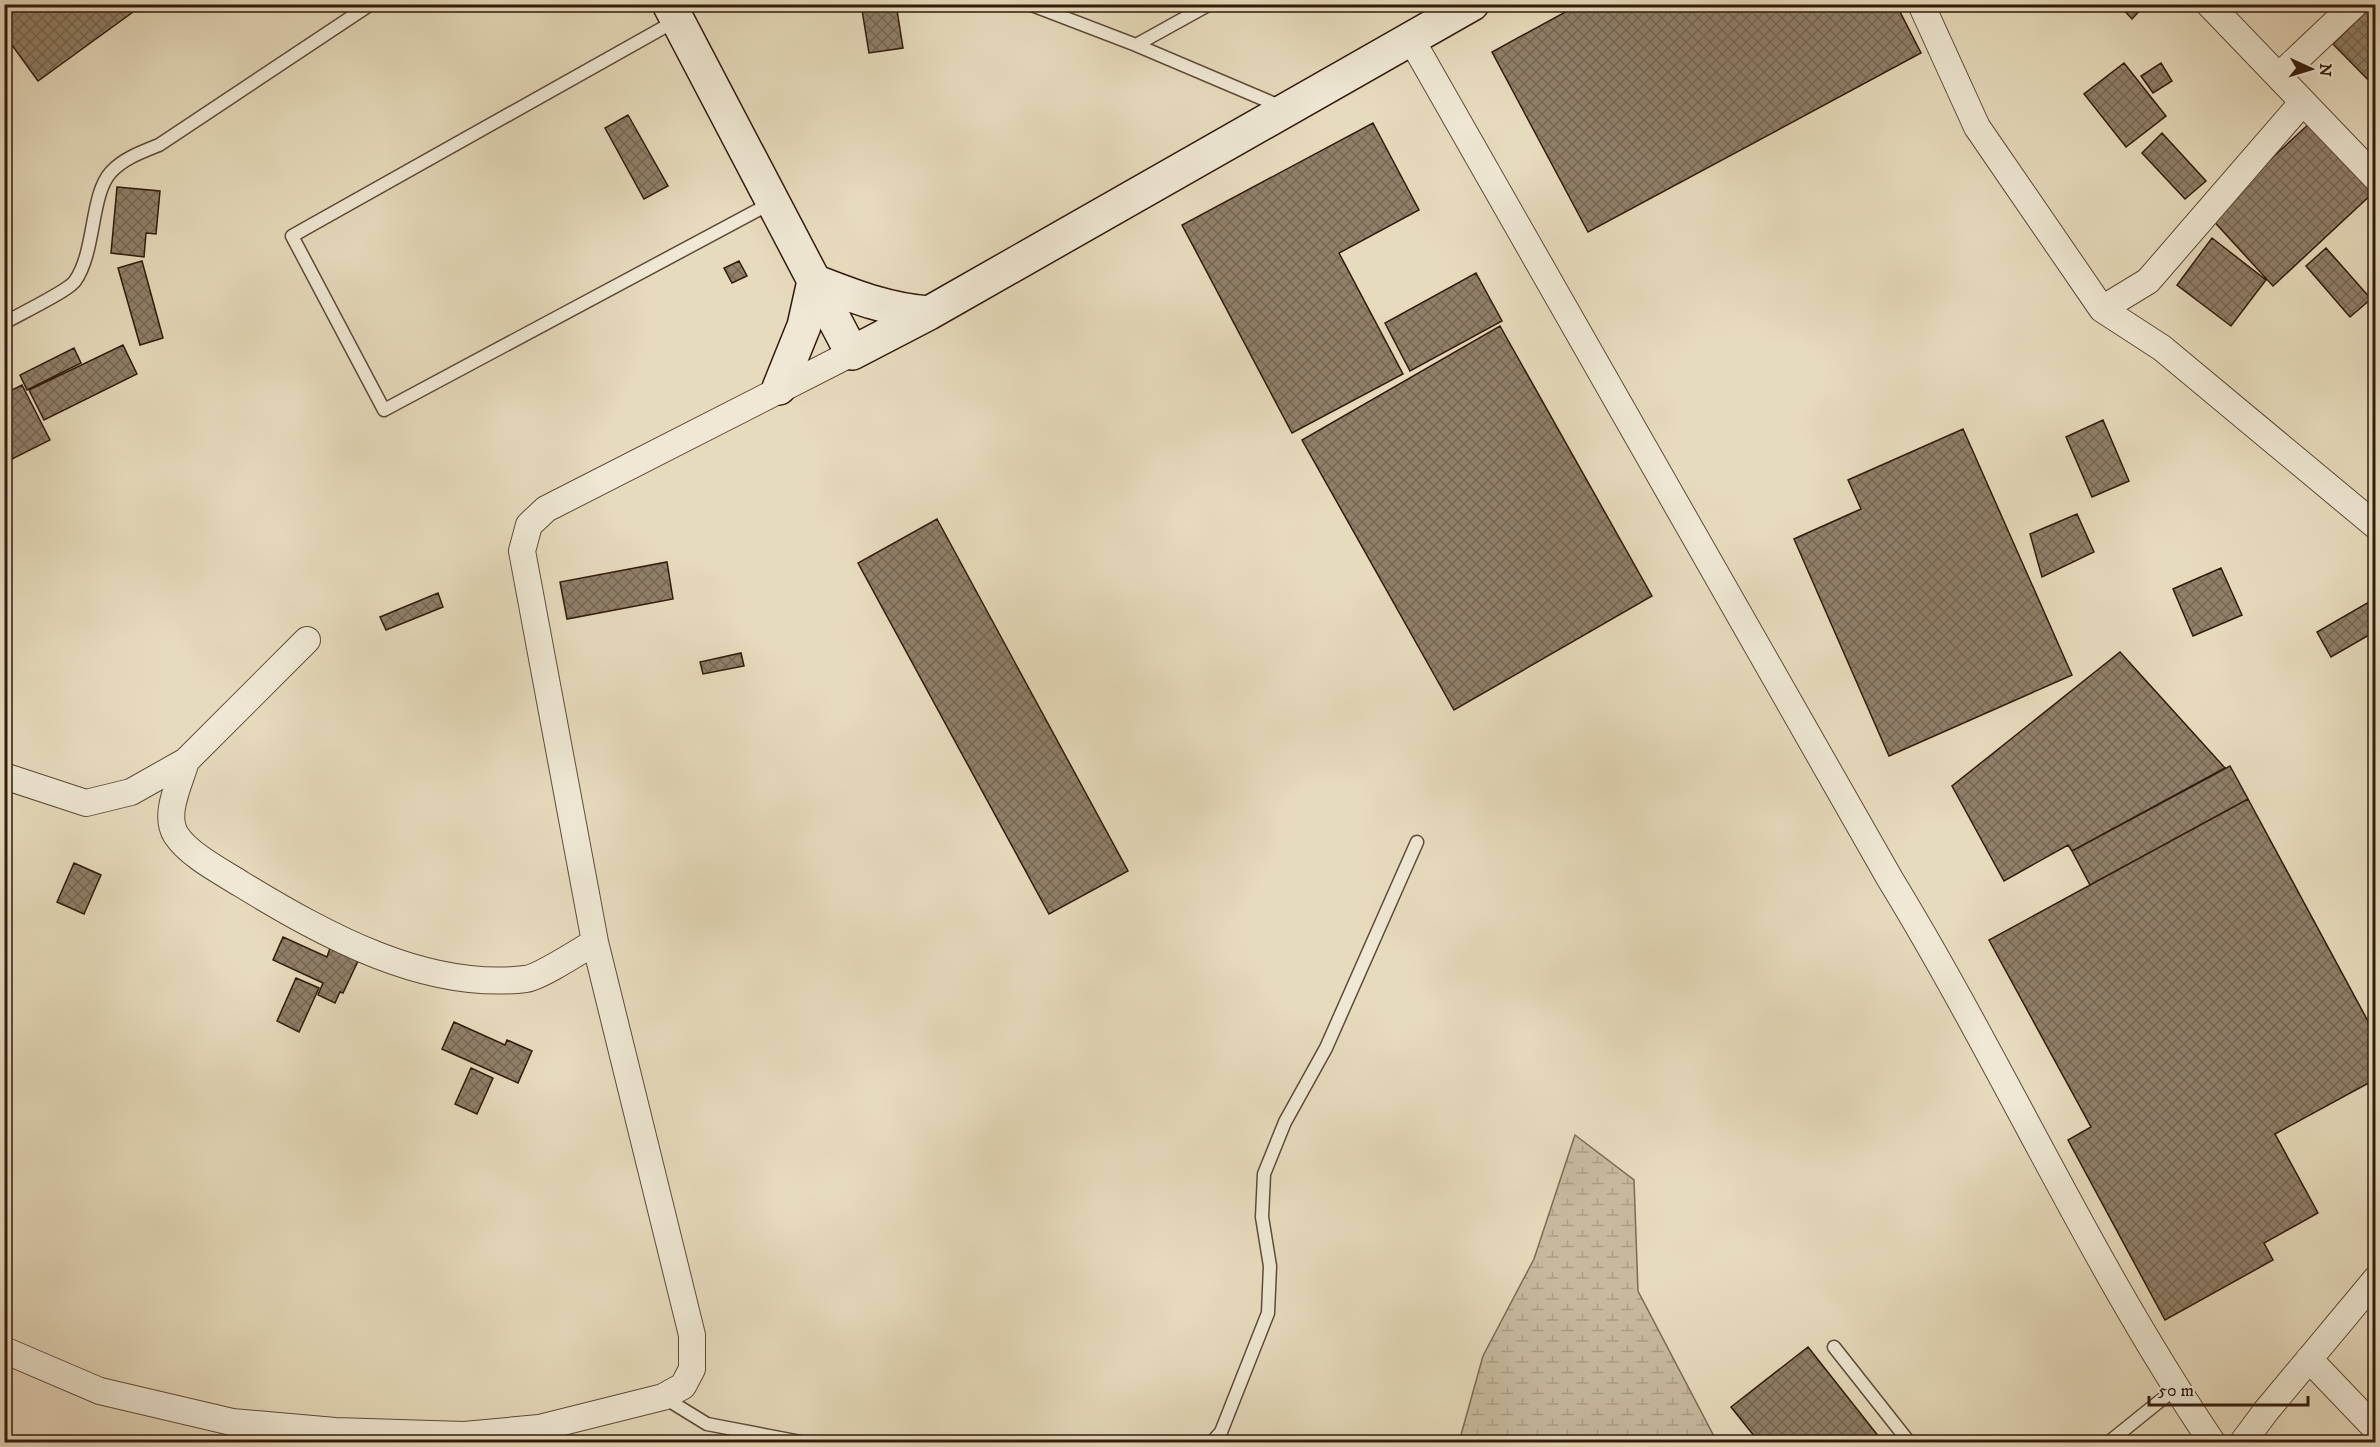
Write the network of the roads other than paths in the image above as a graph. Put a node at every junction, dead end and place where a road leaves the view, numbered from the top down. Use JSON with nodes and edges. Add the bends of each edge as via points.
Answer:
{"nodes":[{"id":1,"x":371,"y":4,"type":"edge"},
{"id":2,"x":1029,"y":4,"type":"edge"},
{"id":3,"x":1210,"y":4,"type":"edge"},
{"id":4,"x":1473,"y":4,"type":"edge"},
{"id":5,"x":1921,"y":4,"type":"edge"},
{"id":6,"x":2208,"y":4,"type":"edge"},
{"id":7,"x":2355,"y":4,"type":"edge"},
{"id":8,"x":674,"y":12,"type":"edge"},
{"id":9,"x":1411,"y":39,"type":"junction"},
{"id":10,"x":1136,"y":45,"type":"junction"},
{"id":11,"x":2278,"y":76,"type":"junction"},
{"id":12,"x":2302,"y":103,"type":"junction"},
{"id":13,"x":1286,"y":109,"type":"junction"},
{"id":14,"x":2376,"y":178,"type":"edge"},
{"id":15,"x":774,"y":202,"type":"junction"},
{"id":16,"x":814,"y":281,"type":"junction"},
{"id":17,"x":2103,"y":309,"type":"junction"},
{"id":18,"x":929,"y":313,"type":"junction"},
{"id":19,"x":4,"y":323,"type":"edge"},
{"id":20,"x":852,"y":353,"type":"junction"},
{"id":21,"x":779,"y":388,"type":"junction"},
{"id":22,"x":2376,"y":526,"type":"edge"},
{"id":23,"x":307,"y":640,"type":"dead end"},
{"id":24,"x":186,"y":761,"type":"junction"},
{"id":25,"x":4,"y":776,"type":"edge"},
{"id":26,"x":1417,"y":842,"type":"dead end"},
{"id":27,"x":595,"y":942,"type":"junction"},
{"id":28,"x":2376,"y":1279,"type":"edge"},
{"id":29,"x":1834,"y":1347,"type":"dead end"},
{"id":30,"x":4,"y":1350,"type":"edge"},
{"id":31,"x":2309,"y":1359,"type":"junction"},
{"id":32,"x":2176,"y":1388,"type":"junction"},
{"id":33,"x":663,"y":1397,"type":"junction"},
{"id":34,"x":2376,"y":1429,"type":"edge"},
{"id":35,"x":801,"y":1443,"type":"edge"},
{"id":36,"x":1212,"y":1443,"type":"edge"},
{"id":37,"x":1909,"y":1443,"type":"edge"},
{"id":38,"x":2109,"y":1443,"type":"edge"},
{"id":39,"x":2212,"y":1443,"type":"edge"},
{"id":40,"x":2243,"y":1443,"type":"edge"}],
"edges":[{"from":1,"to":19,"type":"lane","via":[[159,145],[129,158],[110,173],[100,194],[88,255],[74,282]]},
{"from":2,"to":10,"type":"lane"},
{"from":3,"to":10,"type":"lane"},
{"from":4,"to":9,"type":"street"},
{"from":5,"to":17,"type":"street","via":[[1977,127]]},
{"from":6,"to":11,"type":"street"},
{"from":7,"to":11,"type":"street"},
{"from":8,"to":15,"type":"street"},
{"from":8,"to":15,"type":"lane","via":[[292,236],[384,411]]},
{"from":9,"to":13,"type":"street"},
{"from":9,"to":32,"type":"street","via":[[1944,968],[2148,1344]]},
{"from":10,"to":13,"type":"lane"},
{"from":11,"to":12,"type":"street"},
{"from":12,"to":14,"type":"street"},
{"from":12,"to":17,"type":"street","via":[[2148,281]]},
{"from":13,"to":18,"type":"street"},
{"from":15,"to":16,"type":"street"},
{"from":16,"to":18,"type":"street","via":[[871,303]]},
{"from":16,"to":20,"type":"street"},
{"from":16,"to":21,"type":"street","via":[[804,326]]},
{"from":17,"to":22,"type":"street","via":[[2162,348]]},
{"from":18,"to":20,"type":"street"},
{"from":20,"to":21,"type":"street"},
{"from":21,"to":27,"type":"street","via":[[546,509],[530,525],[522,551]]},
{"from":23,"to":24,"type":"street"},
{"from":24,"to":25,"type":"street","via":[[131,792],[86,803]]},
{"from":24,"to":27,"type":"street","via":[[170,816],[176,836],[205,861],[298,919],[382,957],[472,979],[529,978]]},
{"from":26,"to":36,"type":"lane","via":[[1331,1038],[1285,1122],[1264,1174],[1262,1217],[1270,1266],[1268,1313],[1221,1432]]},
{"from":27,"to":33,"type":"street","via":[[692,1335],[692,1369],[683,1386]]},
{"from":28,"to":31,"type":"street"},
{"from":29,"to":37,"type":"lane"},
{"from":30,"to":33,"type":"street","via":[[100,1391],[232,1422],[335,1431],[464,1435],[539,1428]]},
{"from":31,"to":34,"type":"street"},
{"from":31,"to":40,"type":"street"},
{"from":32,"to":38,"type":"lane"},
{"from":32,"to":39,"type":"street"},
{"from":33,"to":35,"type":"lane","via":[[706,1424]]}]}
